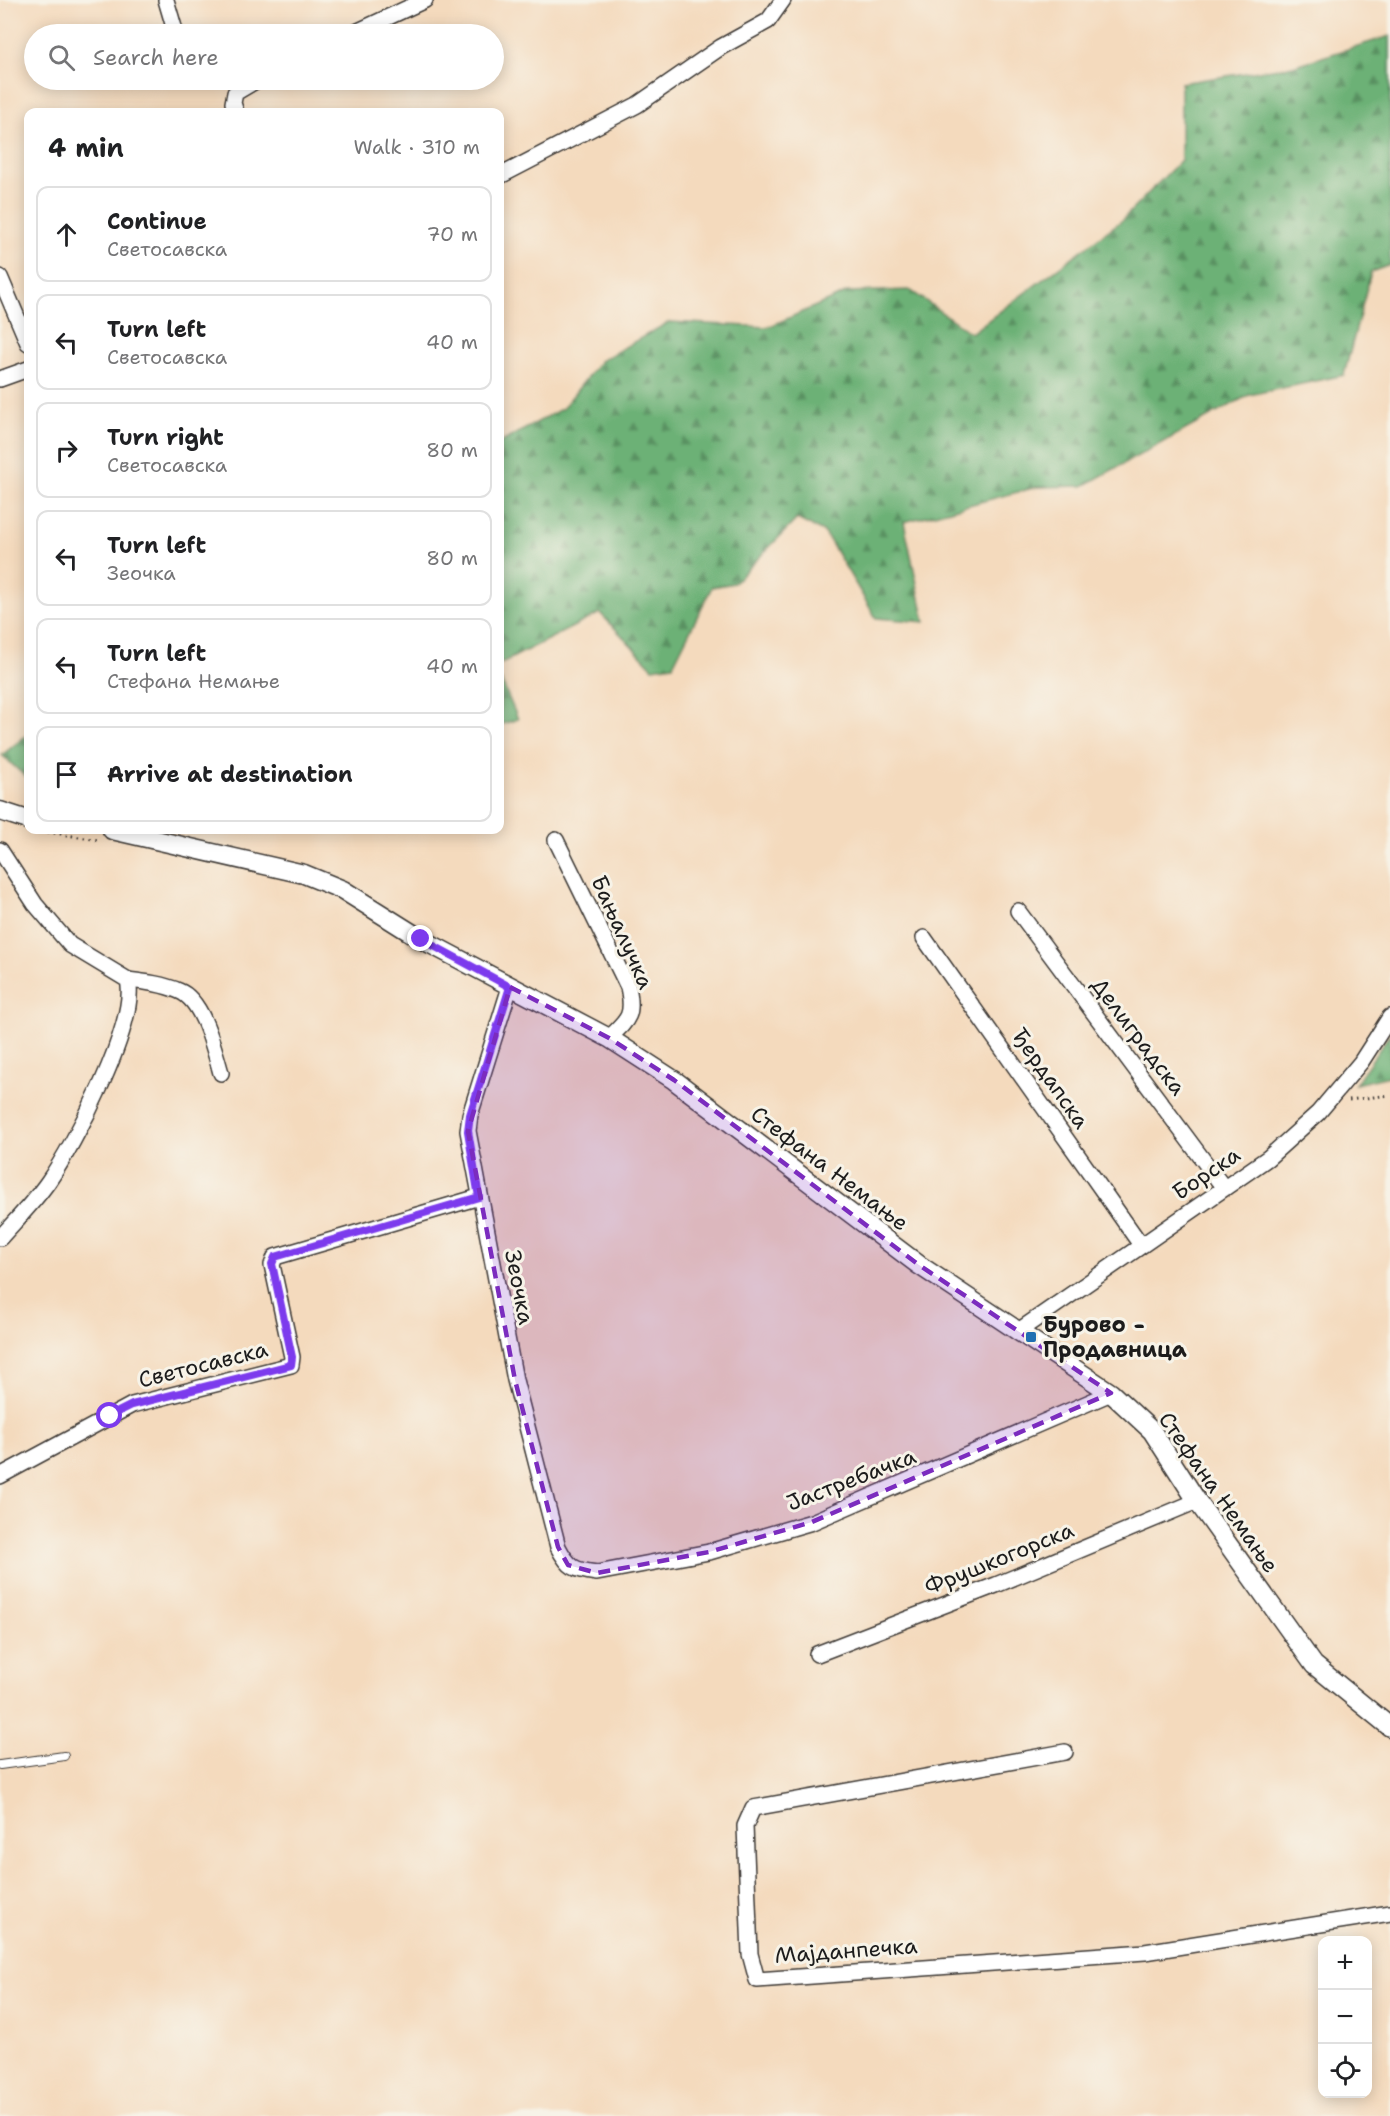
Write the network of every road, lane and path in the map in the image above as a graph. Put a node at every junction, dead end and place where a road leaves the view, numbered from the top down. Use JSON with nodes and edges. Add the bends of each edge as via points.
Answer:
{"nodes":[{"id":1,"x":166,"y":0,"type":"edge"},
{"id":2,"x":425,"y":0,"type":"edge"},
{"id":3,"x":783,"y":0,"type":"edge"},
{"id":4,"x":173,"y":24,"type":"edge"},
{"id":5,"x":373,"y":24,"type":"edge"},
{"id":6,"x":240,"y":90,"type":"edge"},
{"id":7,"x":235,"y":108,"type":"edge"},
{"id":8,"x":504,"y":174,"type":"edge"},
{"id":9,"x":0,"y":277,"type":"edge"},
{"id":10,"x":24,"y":334,"type":"edge"},
{"id":11,"x":24,"y":370,"type":"edge"},
{"id":12,"x":0,"y":379,"type":"edge"},
{"id":13,"x":0,"y":810,"type":"edge"},
{"id":14,"x":24,"y":819,"type":"edge"},
{"id":15,"x":121,"y":834,"type":"edge"},
{"id":16,"x":556,"y":840,"type":"dead end"},
{"id":17,"x":0,"y":850,"type":"edge"},
{"id":18,"x":1018,"y":911,"type":"dead end"},
{"id":19,"x":924,"y":938,"type":"dead end"},
{"id":20,"x":128,"y":980,"type":"junction"},
{"id":21,"x":510,"y":987,"type":"junction"},
{"id":22,"x":1390,"y":1017,"type":"edge"},
{"id":23,"x":609,"y":1038,"type":"junction"},
{"id":24,"x":221,"y":1073,"type":"dead end"},
{"id":25,"x":1390,"y":1095,"type":"edge"},
{"id":26,"x":1326,"y":1103,"type":"junction"},
{"id":27,"x":1224,"y":1188,"type":"junction"},
{"id":28,"x":479,"y":1197,"type":"junction"},
{"id":29,"x":0,"y":1238,"type":"edge"},
{"id":30,"x":1141,"y":1245,"type":"junction"},
{"id":31,"x":1017,"y":1332,"type":"junction"},
{"id":32,"x":1111,"y":1393,"type":"junction"},
{"id":33,"x":0,"y":1476,"type":"edge"},
{"id":34,"x":1197,"y":1501,"type":"junction"},
{"id":35,"x":597,"y":1573,"type":"joint"},
{"id":36,"x":817,"y":1654,"type":"dead end"},
{"id":37,"x":1390,"y":1727,"type":"edge"},
{"id":38,"x":1065,"y":1752,"type":"dead end"},
{"id":39,"x":64,"y":1755,"type":"dead end"},
{"id":40,"x":0,"y":1765,"type":"edge"},
{"id":41,"x":1390,"y":1913,"type":"edge"}],
"edges":[{"from":1,"to":4,"type":"street"},
{"from":2,"to":5,"type":"street"},
{"from":3,"to":8,"type":"street","via":[[768,21],[721,47],[637,105]]},
{"from":6,"to":7,"type":"street","via":[[235,93]]},
{"from":9,"to":10,"type":"street"},
{"from":11,"to":12,"type":"street"},
{"from":13,"to":14,"type":"street"},
{"from":15,"to":21,"type":"street","name":"Стефана Немање","via":[[304,874],[343,890],[421,939]]},
{"from":16,"to":23,"type":"street","name":"Бањалучка","via":[[628,987],[632,1006],[628,1020]]},
{"from":17,"to":20,"type":"street","via":[[35,904],[70,945]]},
{"from":18,"to":27,"type":"street","name":"Делиградска"},
{"from":19,"to":30,"type":"street","name":"Ђердапска"},
{"from":20,"to":24,"type":"street","via":[[181,991],[194,1000]]},
{"from":20,"to":29,"type":"street","via":[[129,1005],[113,1058],[62,1161]]},
{"from":21,"to":23,"type":"street","name":"Стефана Немање"},
{"from":21,"to":28,"type":"street","name":"Зеочка","via":[[470,1115],[468,1131]]},
{"from":22,"to":26,"type":"street","name":"Борска","via":[[1361,1062]]},
{"from":23,"to":31,"type":"street","name":"Стефана Немање","via":[[674,1080],[919,1265]]},
{"from":25,"to":26,"type":"path"},
{"from":26,"to":27,"type":"street","name":"Борска","via":[[1268,1158]]},
{"from":27,"to":30,"type":"street","name":"Борска"},
{"from":28,"to":33,"type":"street","name":"Светосавска","via":[[275,1257],[272,1264],[291,1365],[132,1405]]},
{"from":28,"to":35,"type":"street","name":"Зеочка","via":[[515,1380],[558,1547],[568,1565]]},
{"from":30,"to":31,"type":"street","name":"Борска"},
{"from":31,"to":32,"type":"street","name":"Стефана Немање"},
{"from":32,"to":34,"type":"street","name":"Стефана Немање","via":[[1152,1431]]},
{"from":32,"to":35,"type":"street","name":"Јастребачка","via":[[812,1522],[709,1552]]},
{"from":34,"to":36,"type":"street","name":"Фрушкогорска"},
{"from":34,"to":37,"type":"street","name":"Стефана Немање","via":[[1314,1665]]},
{"from":38,"to":41,"type":"street","name":"Мајданпечка","via":[[753,1808],[745,1826],[750,1954],[756,1980],[1145,1952]]},
{"from":39,"to":40,"type":"lane"}]}
